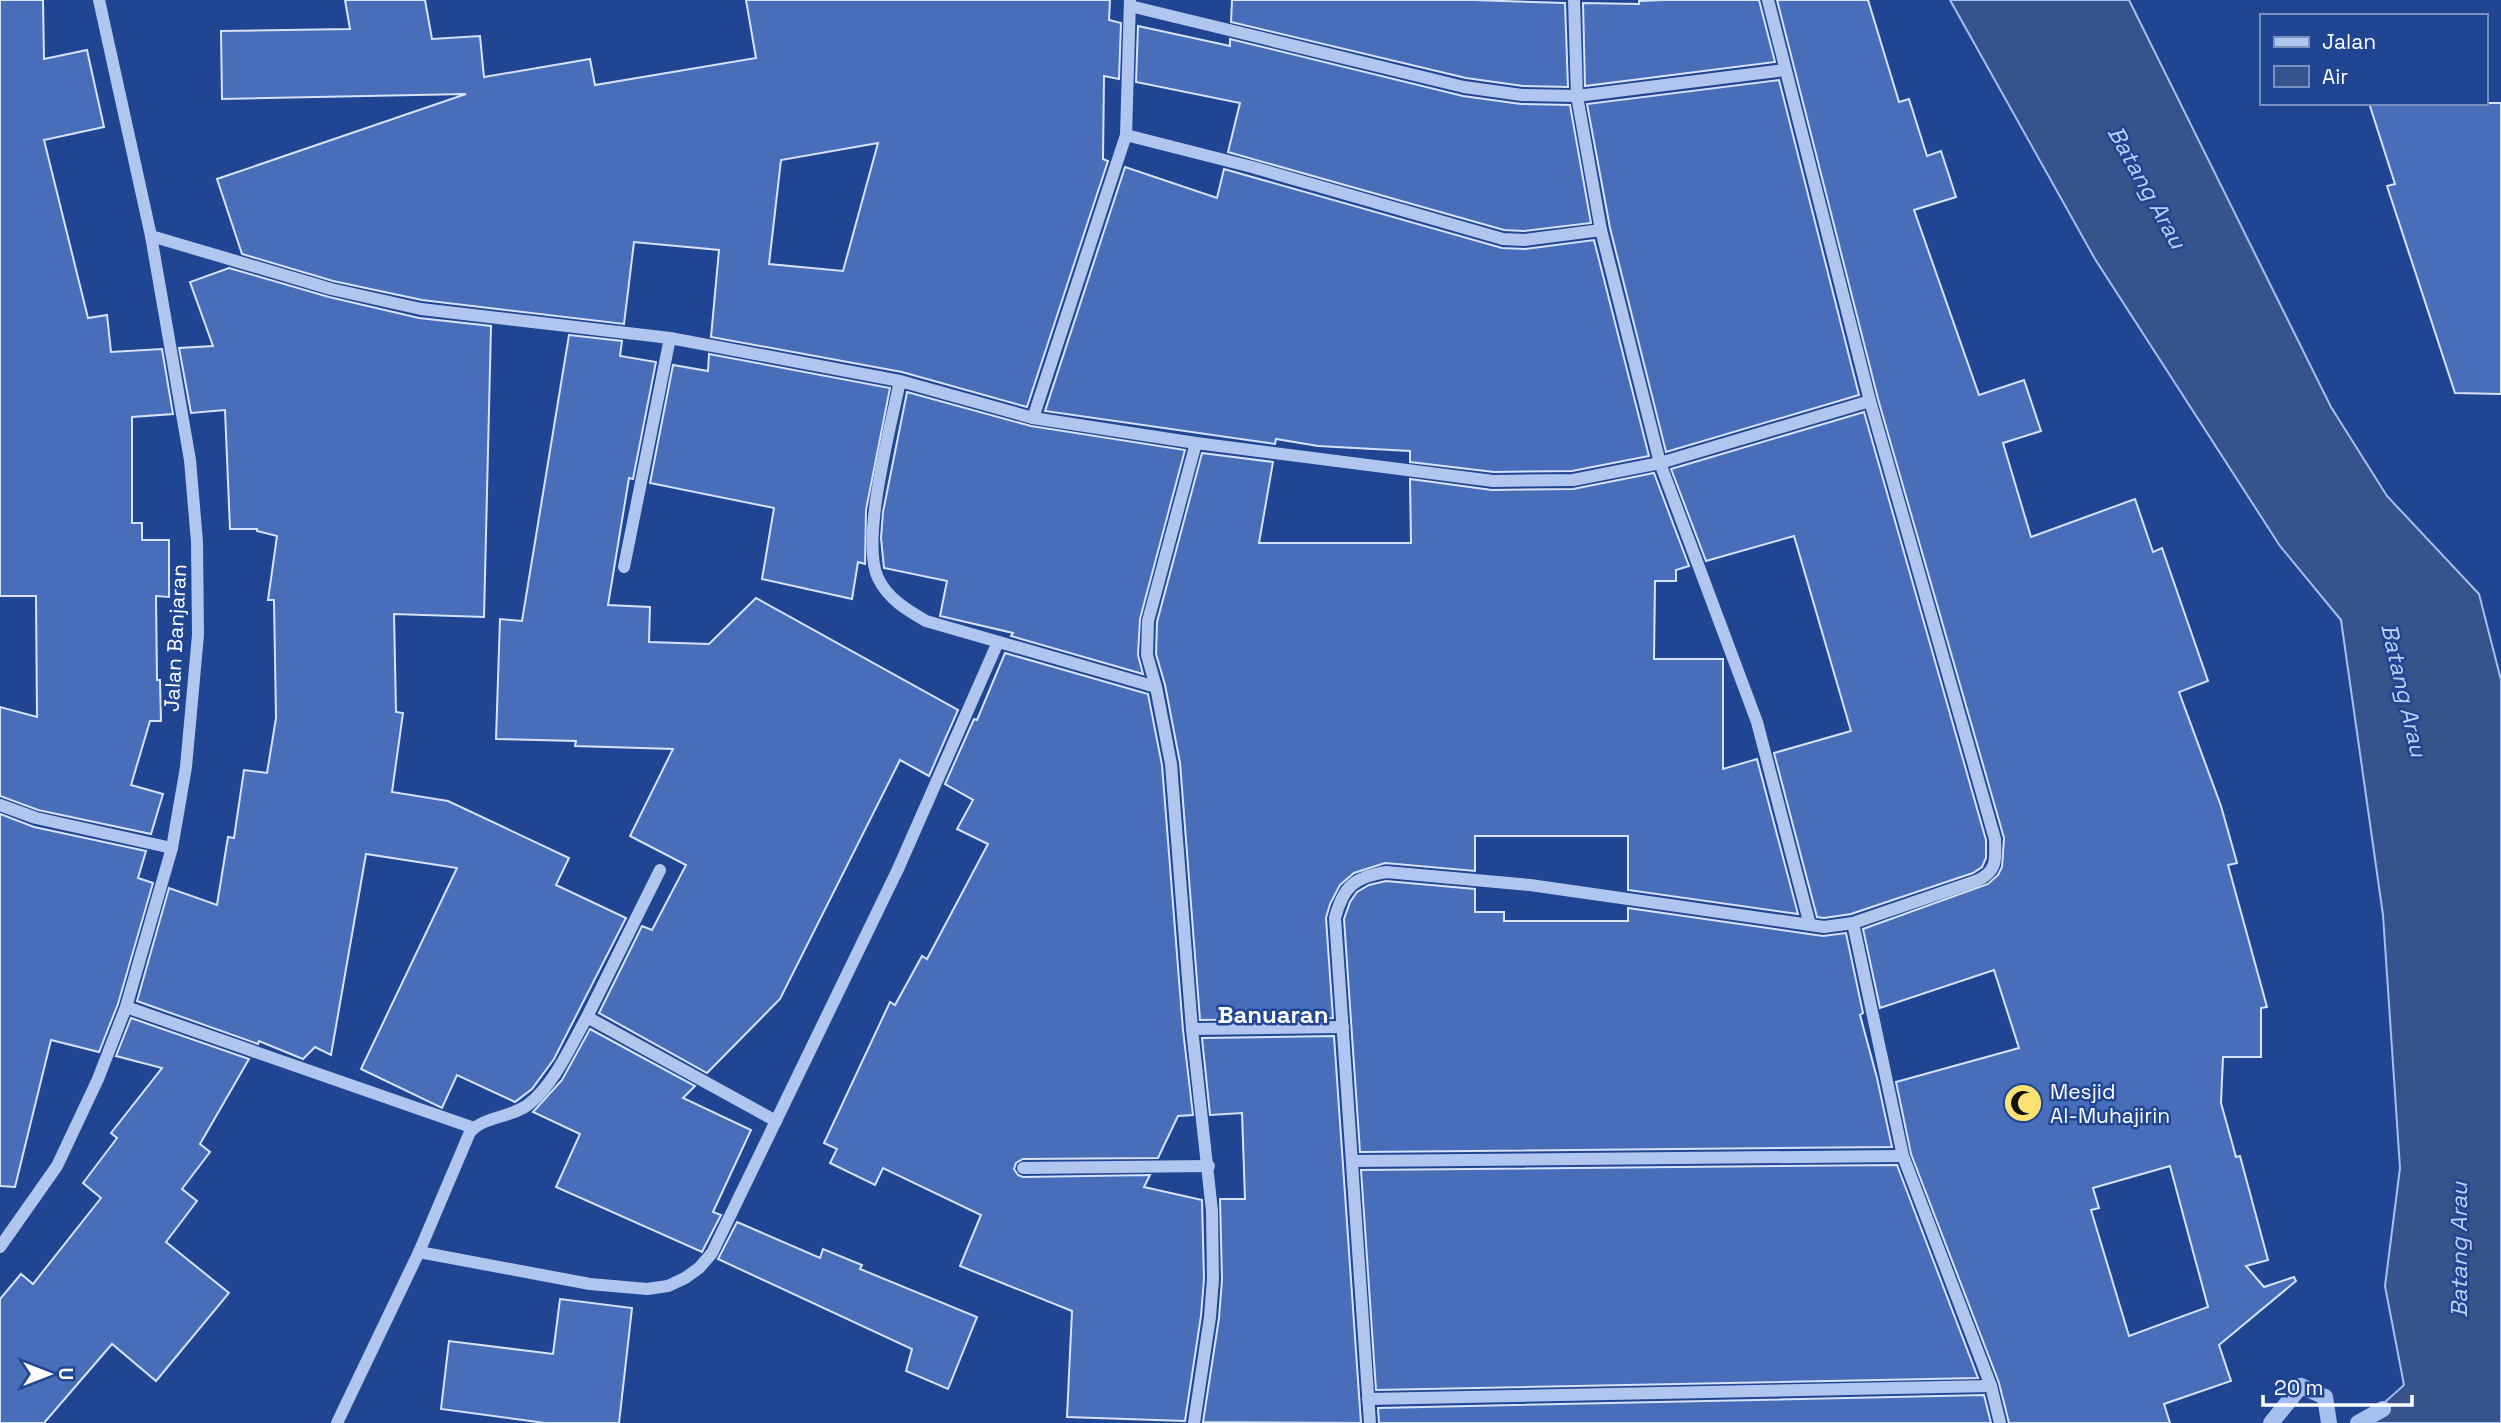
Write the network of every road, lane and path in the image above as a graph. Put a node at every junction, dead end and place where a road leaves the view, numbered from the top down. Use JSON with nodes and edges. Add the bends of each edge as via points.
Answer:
{"nodes":[{"id":1,"x":99,"y":0,"type":"edge"},
{"id":2,"x":1574,"y":0,"type":"edge"},
{"id":3,"x":1768,"y":0,"type":"edge"},
{"id":4,"x":1130,"y":3,"type":"edge"},
{"id":5,"x":1785,"y":70,"type":"junction"},
{"id":6,"x":1577,"y":96,"type":"junction"},
{"id":7,"x":1126,"y":135,"type":"junction"},
{"id":8,"x":1601,"y":230,"type":"junction"},
{"id":9,"x":151,"y":236,"type":"junction"},
{"id":10,"x":670,"y":338,"type":"junction"},
{"id":11,"x":900,"y":381,"type":"junction"},
{"id":12,"x":1870,"y":401,"type":"junction"},
{"id":13,"x":1033,"y":418,"type":"junction"},
{"id":14,"x":1196,"y":443,"type":"junction"},
{"id":15,"x":1660,"y":463,"type":"junction"},
{"id":16,"x":624,"y":566,"type":"dead end"},
{"id":17,"x":998,"y":642,"type":"junction"},
{"id":18,"x":1156,"y":687,"type":"junction"},
{"id":19,"x":0,"y":805,"type":"edge"},
{"id":20,"x":172,"y":848,"type":"junction"},
{"id":21,"x":660,"y":870,"type":"dead end"},
{"id":22,"x":1853,"y":923,"type":"junction"},
{"id":23,"x":1810,"y":925,"type":"junction"},
{"id":24,"x":126,"y":1007,"type":"junction"},
{"id":25,"x":587,"y":1017,"type":"junction"},
{"id":26,"x":1343,"y":1027,"type":"junction"},
{"id":27,"x":1192,"y":1029,"type":"junction"},
{"id":28,"x":776,"y":1121,"type":"junction"},
{"id":29,"x":474,"y":1128,"type":"junction"},
{"id":30,"x":1903,"y":1156,"type":"junction"},
{"id":31,"x":1352,"y":1161,"type":"junction"},
{"id":32,"x":1209,"y":1166,"type":"junction"},
{"id":33,"x":1023,"y":1168,"type":"dead end"},
{"id":34,"x":0,"y":1247,"type":"edge"},
{"id":35,"x":419,"y":1252,"type":"junction"},
{"id":36,"x":1991,"y":1386,"type":"junction"},
{"id":37,"x":1368,"y":1399,"type":"junction"},
{"id":38,"x":337,"y":1423,"type":"edge"},
{"id":39,"x":1194,"y":1423,"type":"edge"},
{"id":40,"x":1370,"y":1423,"type":"edge"},
{"id":41,"x":2000,"y":1423,"type":"edge"}],
"edges":[{"from":1,"to":9,"type":"street","name":"Jalan Banjaran"},
{"from":2,"to":6,"type":"street"},
{"from":3,"to":5,"type":"street"},
{"from":4,"to":6,"type":"street","via":[[1464,87],[1512,95]]},
{"from":4,"to":7,"type":"street"},
{"from":5,"to":6,"type":"street"},
{"from":5,"to":12,"type":"street"},
{"from":6,"to":8,"type":"street"},
{"from":7,"to":8,"type":"street","via":[[1503,239]]},
{"from":7,"to":13,"type":"street"},
{"from":8,"to":15,"type":"street"},
{"from":9,"to":10,"type":"street","via":[[331,289],[421,309]]},
{"from":9,"to":20,"type":"street","name":"Jalan Banjaran","via":[[190,460],[198,542],[198,635],[186,767]]},
{"from":10,"to":11,"type":"street"},
{"from":10,"to":16,"type":"street"},
{"from":11,"to":13,"type":"street"},
{"from":11,"to":17,"type":"street","via":[[872,526],[877,577],[888,594],[926,621]]},
{"from":12,"to":15,"type":"street"},
{"from":12,"to":22,"type":"street","via":[[1996,853],[1992,870],[1984,878]]},
{"from":13,"to":14,"type":"street"},
{"from":14,"to":15,"type":"street","via":[[1493,481],[1573,480]]},
{"from":14,"to":18,"type":"street","via":[[1148,621],[1147,655]]},
{"from":15,"to":23,"type":"street","via":[[1757,722]]},
{"from":17,"to":18,"type":"street"},
{"from":17,"to":28,"type":"street","via":[[898,869]]},
{"from":18,"to":27,"type":"street","via":[[1171,764]]},
{"from":19,"to":20,"type":"street","via":[[36,818]]},
{"from":20,"to":24,"type":"street","name":"Jalan Banjaran"},
{"from":21,"to":25,"type":"street"},
{"from":22,"to":23,"type":"street"},
{"from":22,"to":30,"type":"street"},
{"from":23,"to":26,"type":"street","via":[[1530,884],[1369,874],[1345,891],[1335,918]]},
{"from":24,"to":29,"type":"street"},
{"from":24,"to":34,"type":"street","name":"Jalan Banjaran","via":[[57,1166]]},
{"from":25,"to":28,"type":"street"},
{"from":25,"to":29,"type":"street","via":[[552,1077],[529,1104]]},
{"from":26,"to":27,"type":"street"},
{"from":26,"to":31,"type":"street"},
{"from":27,"to":32,"type":"street"},
{"from":28,"to":35,"type":"street","via":[[712,1253],[699,1268],[668,1286],[646,1289],[590,1284]]},
{"from":29,"to":35,"type":"street"},
{"from":30,"to":31,"type":"street"},
{"from":30,"to":36,"type":"street"},
{"from":31,"to":37,"type":"street"},
{"from":32,"to":33,"type":"street"},
{"from":32,"to":39,"type":"street","via":[[1213,1279]]},
{"from":35,"to":38,"type":"street"},
{"from":36,"to":37,"type":"street"},
{"from":36,"to":41,"type":"street"},
{"from":37,"to":40,"type":"street"}]}
